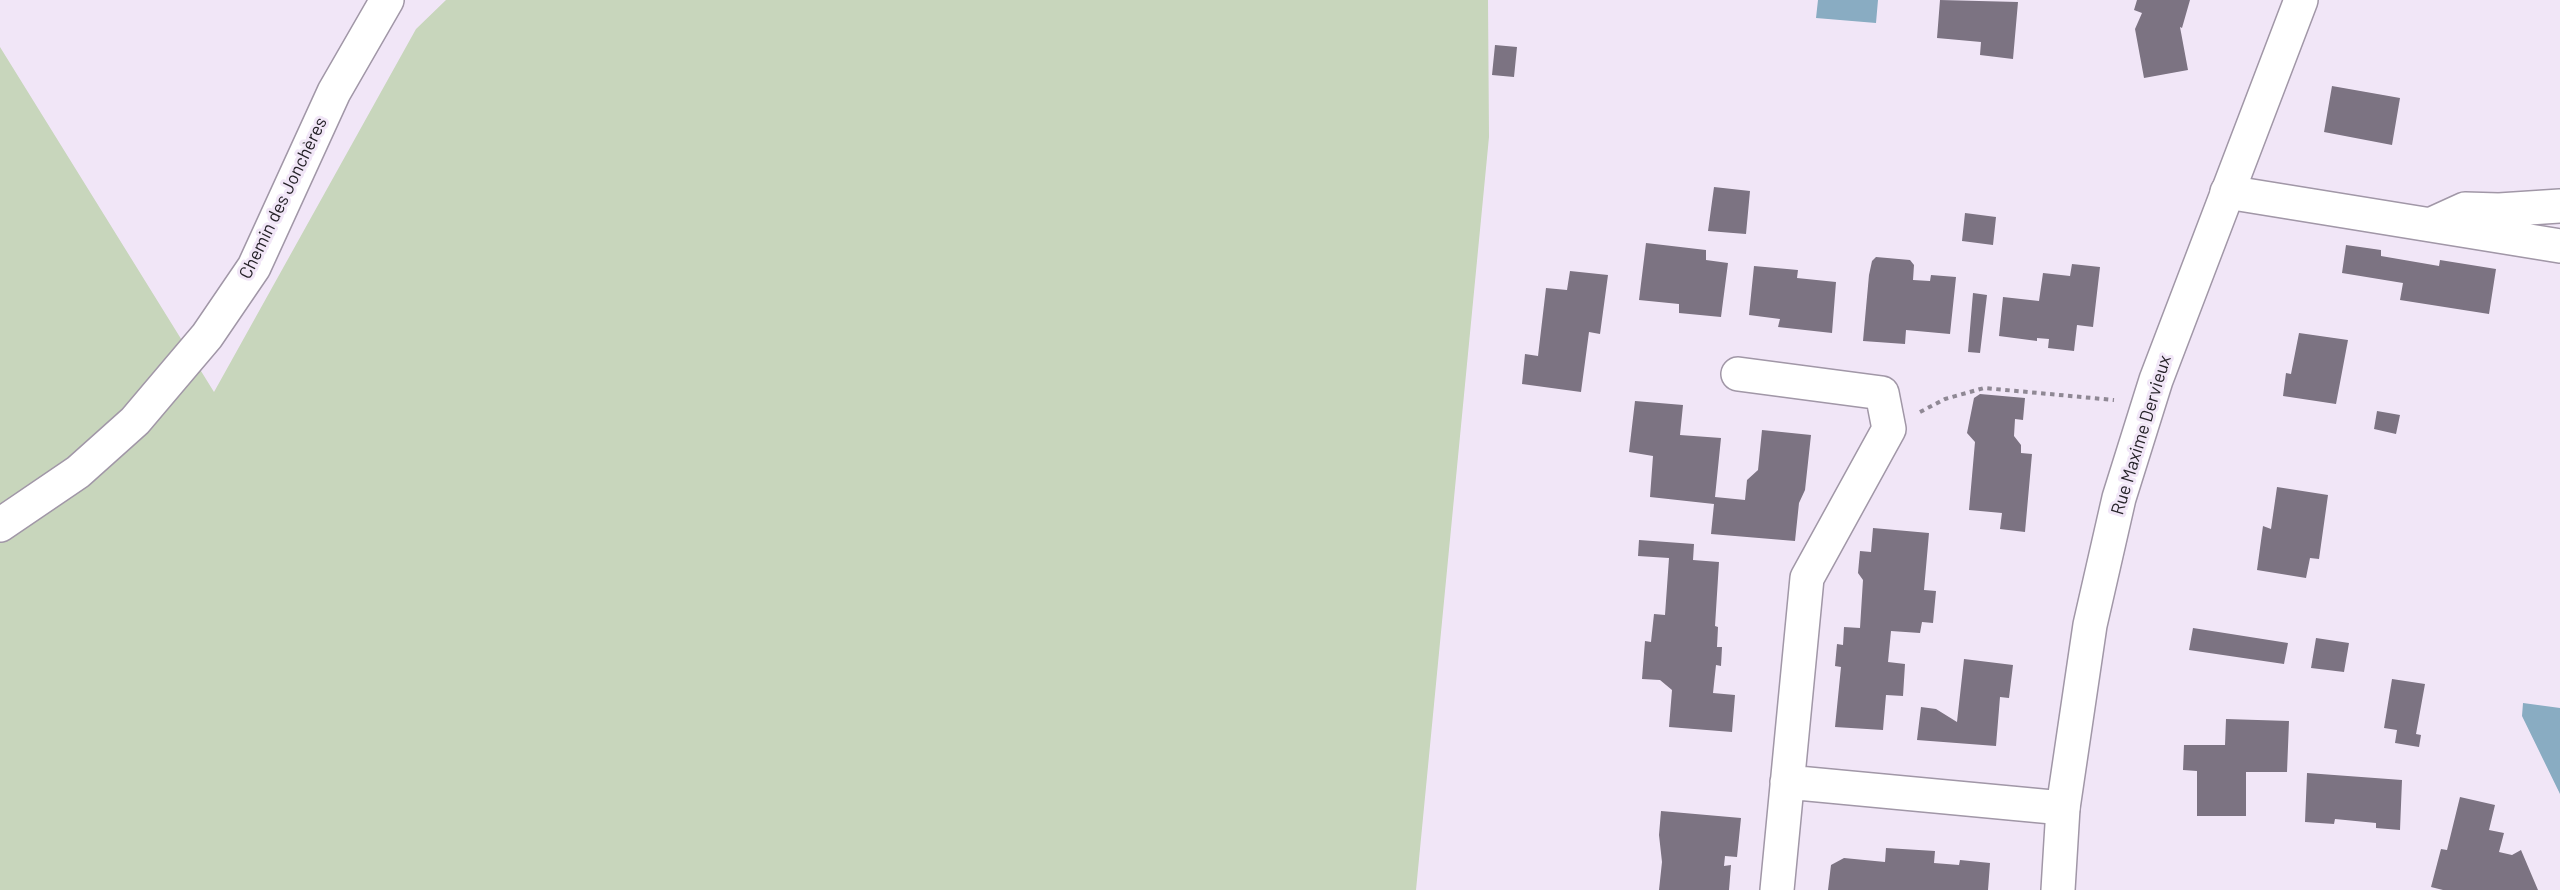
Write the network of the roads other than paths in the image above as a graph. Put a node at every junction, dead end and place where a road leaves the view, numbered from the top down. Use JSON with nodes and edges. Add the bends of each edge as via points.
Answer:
{"nodes":[{"id":1,"x":387,"y":0,"type":"edge"},
{"id":2,"x":2301,"y":0,"type":"edge"},
{"id":3,"x":2227,"y":192,"type":"junction"},
{"id":4,"x":2560,"y":206,"type":"edge"},
{"id":5,"x":2428,"y":226,"type":"junction"},
{"id":6,"x":2560,"y":246,"type":"edge"},
{"id":7,"x":1738,"y":374,"type":"dead end"},
{"id":8,"x":0,"y":525,"type":"edge"},
{"id":9,"x":1787,"y":782,"type":"junction"},
{"id":10,"x":2063,"y":808,"type":"junction"},
{"id":11,"x":1777,"y":890,"type":"edge"},
{"id":12,"x":2058,"y":890,"type":"edge"}],
"edges":[{"from":1,"to":8,"type":"street","name":"Chemin des Jonchères","via":[[334,92],[254,267],[207,336],[135,422],[78,472]]},
{"from":2,"to":3,"type":"street","name":"Rue Maxime Dervieux"},
{"from":3,"to":5,"type":"street"},
{"from":3,"to":10,"type":"street","name":"Rue Maxime Dervieux","via":[[2146,410],[2120,498],[2090,625]]},
{"from":4,"to":5,"type":"street","via":[[2465,209]]},
{"from":5,"to":6,"type":"street"},
{"from":7,"to":9,"type":"street","via":[[1881,393],[1889,429],[1807,578]]},
{"from":9,"to":10,"type":"street"},
{"from":9,"to":11,"type":"street"},
{"from":10,"to":12,"type":"street","name":"Rue Maxime Dervieux"}]}
